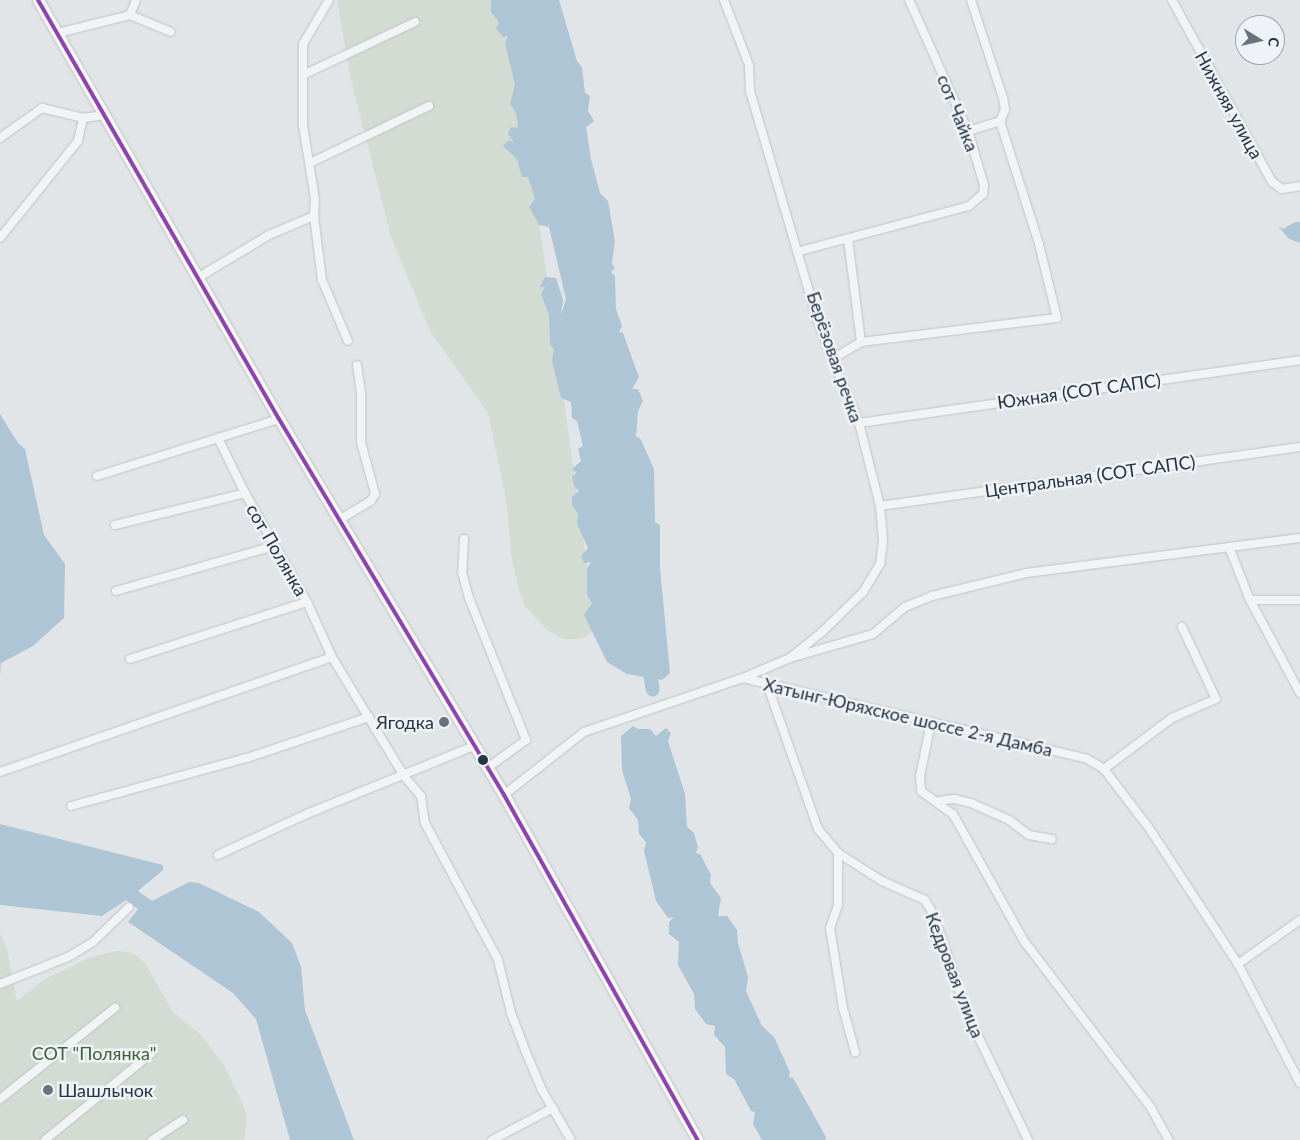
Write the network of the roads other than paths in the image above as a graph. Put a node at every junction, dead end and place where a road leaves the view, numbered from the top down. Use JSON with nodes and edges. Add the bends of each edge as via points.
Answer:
{"nodes":[{"id":1,"x":38,"y":0,"type":"edge"},
{"id":2,"x":136,"y":0,"type":"edge"},
{"id":3,"x":329,"y":0,"type":"edge"},
{"id":4,"x":724,"y":0,"type":"edge"},
{"id":5,"x":909,"y":0,"type":"edge"},
{"id":6,"x":971,"y":0,"type":"edge"},
{"id":7,"x":1172,"y":0,"type":"edge"},
{"id":8,"x":130,"y":15,"type":"junction"},
{"id":9,"x":415,"y":22,"type":"dead end"},
{"id":10,"x":171,"y":32,"type":"dead end"},
{"id":11,"x":58,"y":33,"type":"junction"},
{"id":12,"x":303,"y":75,"type":"junction"},
{"id":13,"x":429,"y":106,"type":"dead end"},
{"id":14,"x":105,"y":115,"type":"junction"},
{"id":15,"x":82,"y":118,"type":"junction"},
{"id":16,"x":1000,"y":120,"type":"junction"},
{"id":17,"x":968,"y":131,"type":"junction"},
{"id":18,"x":0,"y":138,"type":"edge"},
{"id":19,"x":310,"y":164,"type":"junction"},
{"id":20,"x":1300,"y":186,"type":"edge"},
{"id":21,"x":314,"y":216,"type":"junction"},
{"id":22,"x":0,"y":238,"type":"edge"},
{"id":23,"x":848,"y":239,"type":"junction"},
{"id":24,"x":800,"y":251,"type":"junction"},
{"id":25,"x":199,"y":277,"type":"junction"},
{"id":26,"x":348,"y":341,"type":"dead end"},
{"id":27,"x":862,"y":342,"type":"junction"},
{"id":28,"x":832,"y":359,"type":"junction"},
{"id":29,"x":1300,"y":360,"type":"edge"},
{"id":30,"x":356,"y":365,"type":"dead end"},
{"id":31,"x":279,"y":419,"type":"junction"},
{"id":32,"x":859,"y":424,"type":"junction"},
{"id":33,"x":218,"y":438,"type":"junction"},
{"id":34,"x":1300,"y":447,"type":"edge"},
{"id":35,"x":97,"y":476,"type":"dead end"},
{"id":36,"x":244,"y":493,"type":"junction"},
{"id":37,"x":880,"y":506,"type":"junction"},
{"id":38,"x":339,"y":520,"type":"junction"},
{"id":39,"x":116,"y":525,"type":"dead end"},
{"id":40,"x":1300,"y":538,"type":"edge"},
{"id":41,"x":464,"y":539,"type":"dead end"},
{"id":42,"x":274,"y":546,"type":"junction"},
{"id":43,"x":1229,"y":547,"type":"junction"},
{"id":44,"x":116,"y":591,"type":"dead end"},
{"id":45,"x":1250,"y":600,"type":"junction"},
{"id":46,"x":1300,"y":600,"type":"edge"},
{"id":47,"x":307,"y":602,"type":"junction"},
{"id":48,"x":1182,"y":627,"type":"dead end"},
{"id":49,"x":332,"y":657,"type":"junction"},
{"id":50,"x":790,"y":658,"type":"junction"},
{"id":51,"x":130,"y":659,"type":"dead end"},
{"id":52,"x":743,"y":678,"type":"junction"},
{"id":53,"x":768,"y":687,"type":"junction"},
{"id":54,"x":1300,"y":693,"type":"edge"},
{"id":55,"x":369,"y":717,"type":"junction"},
{"id":56,"x":931,"y":723,"type":"junction"},
{"id":57,"x":474,"y":746,"type":"junction"},
{"id":58,"x":487,"y":768,"type":"junction"},
{"id":59,"x":1104,"y":769,"type":"junction"},
{"id":60,"x":0,"y":772,"type":"edge"},
{"id":61,"x":404,"y":776,"type":"junction"},
{"id":62,"x":504,"y":795,"type":"junction"},
{"id":63,"x":939,"y":801,"type":"junction"},
{"id":64,"x":71,"y":806,"type":"dead end"},
{"id":65,"x":1052,"y":839,"type":"dead end"},
{"id":66,"x":838,"y":853,"type":"junction"},
{"id":67,"x":218,"y":854,"type":"dead end"},
{"id":68,"x":129,"y":907,"type":"dead end"},
{"id":69,"x":1300,"y":920,"type":"edge"},
{"id":70,"x":1238,"y":964,"type":"junction"},
{"id":71,"x":0,"y":984,"type":"edge"},
{"id":72,"x":115,"y":1008,"type":"dead end"},
{"id":73,"x":855,"y":1052,"type":"dead end"},
{"id":74,"x":151,"y":1054,"type":"dead end"},
{"id":75,"x":1300,"y":1083,"type":"edge"},
{"id":76,"x":0,"y":1099,"type":"edge"},
{"id":77,"x":552,"y":1108,"type":"junction"},
{"id":78,"x":183,"y":1120,"type":"dead end"},
{"id":79,"x":696,"y":1139,"type":"edge"},
{"id":80,"x":45,"y":1140,"type":"edge"},
{"id":81,"x":152,"y":1140,"type":"edge"},
{"id":82,"x":492,"y":1140,"type":"edge"},
{"id":83,"x":571,"y":1140,"type":"edge"},
{"id":84,"x":1028,"y":1140,"type":"edge"},
{"id":85,"x":1168,"y":1140,"type":"edge"}],
"edges":[{"from":1,"to":11,"type":"main road"},
{"from":2,"to":8,"type":"street"},
{"from":3,"to":12,"type":"street","via":[[303,44]]},
{"from":4,"to":24,"type":"street","name":"Берёзовая речка","via":[[749,64],[750,91]]},
{"from":5,"to":17,"type":"street","name":"сот Чайка"},
{"from":6,"to":16,"type":"street","via":[[1003,98],[1005,110]]},
{"from":7,"to":20,"type":"street","name":"Нижняя улица","via":[[1272,182],[1282,189]]},
{"from":8,"to":10,"type":"street"},
{"from":8,"to":11,"type":"street"},
{"from":9,"to":12,"type":"street"},
{"from":11,"to":14,"type":"main road"},
{"from":12,"to":19,"type":"street","via":[[303,126]]},
{"from":13,"to":19,"type":"street"},
{"from":14,"to":15,"type":"street"},
{"from":14,"to":25,"type":"main road"},
{"from":15,"to":18,"type":"street","via":[[42,108]]},
{"from":15,"to":22,"type":"street","via":[[78,141]]},
{"from":16,"to":17,"type":"street"},
{"from":16,"to":27,"type":"street","via":[[1039,244],[1057,318]]},
{"from":17,"to":23,"type":"street","name":"сот Чайка","via":[[984,185],[983,194],[969,206]]},
{"from":19,"to":21,"type":"street"},
{"from":21,"to":25,"type":"street","via":[[269,235]]},
{"from":21,"to":26,"type":"street","via":[[322,280]]},
{"from":23,"to":24,"type":"street"},
{"from":23,"to":27,"type":"street"},
{"from":24,"to":28,"type":"street","name":"Берёзовая речка"},
{"from":25,"to":31,"type":"main road"},
{"from":27,"to":28,"type":"street"},
{"from":28,"to":32,"type":"street","name":"Берёзовая речка"},
{"from":29,"to":32,"type":"street","name":"Южная (СОТ САПС)"},
{"from":30,"to":38,"type":"street","via":[[361,393],[361,442],[375,494],[371,501]]},
{"from":31,"to":33,"type":"street"},
{"from":31,"to":38,"type":"main road"},
{"from":32,"to":37,"type":"street","name":"Берёзовая речка"},
{"from":33,"to":35,"type":"street"},
{"from":33,"to":36,"type":"street","name":"сот Полянка"},
{"from":34,"to":37,"type":"street","name":"Центральная (СОТ САПС)"},
{"from":36,"to":39,"type":"street"},
{"from":36,"to":42,"type":"street","name":"сот Полянка"},
{"from":37,"to":50,"type":"street","name":"Берёзовая речка","via":[[883,541],[880,564],[863,592]]},
{"from":38,"to":57,"type":"main road"},
{"from":40,"to":43,"type":"street"},
{"from":41,"to":58,"type":"street","via":[[462,572],[469,598],[526,740]]},
{"from":42,"to":44,"type":"street"},
{"from":42,"to":47,"type":"street","name":"сот Полянка"},
{"from":43,"to":45,"type":"street"},
{"from":43,"to":50,"type":"street","via":[[1026,573],[951,591],[905,607],[884,626],[861,639]]},
{"from":45,"to":46,"type":"street"},
{"from":45,"to":54,"type":"street"},
{"from":47,"to":49,"type":"street","name":"сот Полянка"},
{"from":47,"to":51,"type":"street"},
{"from":48,"to":59,"type":"street","via":[[1216,699],[1172,718]]},
{"from":49,"to":55,"type":"street","name":"сот Полянка"},
{"from":49,"to":60,"type":"street"},
{"from":50,"to":52,"type":"street"},
{"from":52,"to":53,"type":"street","name":"Хатынг-Юряхское шоссе 2-я Дамба"},
{"from":52,"to":62,"type":"street","name":"Хатынг-Юряхское шоссе 2-я Дамба","via":[[584,732]]},
{"from":53,"to":56,"type":"street","name":"Хатынг-Юряхское шоссе 2-я Дамба"},
{"from":53,"to":66,"type":"street","name":"Кедровая улица","via":[[818,829]]},
{"from":55,"to":61,"type":"street","name":"сот Полянка"},
{"from":55,"to":64,"type":"street","via":[[247,758]]},
{"from":56,"to":59,"type":"street","name":"Хатынг-Юряхское шоссе 2-я Дамба","via":[[1070,753]]},
{"from":56,"to":63,"type":"street","via":[[920,783],[926,797]]},
{"from":57,"to":58,"type":"main road"},
{"from":57,"to":61,"type":"street"},
{"from":58,"to":62,"type":"main road"},
{"from":59,"to":70,"type":"street","name":"Хатынг-Юряхское шоссе 2-я Дамба","via":[[1149,828]]},
{"from":61,"to":67,"type":"street","via":[[309,813]]},
{"from":61,"to":77,"type":"street","name":"сот Полянка","via":[[421,796],[425,822],[498,960],[511,1013]]},
{"from":62,"to":79,"type":"main road"},
{"from":63,"to":65,"type":"street","via":[[970,803],[1010,820],[1029,835]]},
{"from":63,"to":85,"type":"street","via":[[962,827],[1024,941],[1150,1108]]},
{"from":66,"to":73,"type":"street","via":[[838,905],[830,928],[843,1008]]},
{"from":66,"to":84,"type":"street","name":"Кедровая улица","via":[[882,881],[925,900],[934,915],[966,1011]]},
{"from":68,"to":71,"type":"street","via":[[92,942],[68,957]]},
{"from":69,"to":70,"type":"street"},
{"from":70,"to":75,"type":"street","name":"Хатынг-Юряхское шоссе 2-я Дамба"},
{"from":72,"to":76,"type":"street"},
{"from":74,"to":80,"type":"street"},
{"from":77,"to":82,"type":"street"},
{"from":77,"to":83,"type":"street","name":"сот Полянка"},
{"from":78,"to":81,"type":"street"}]}
